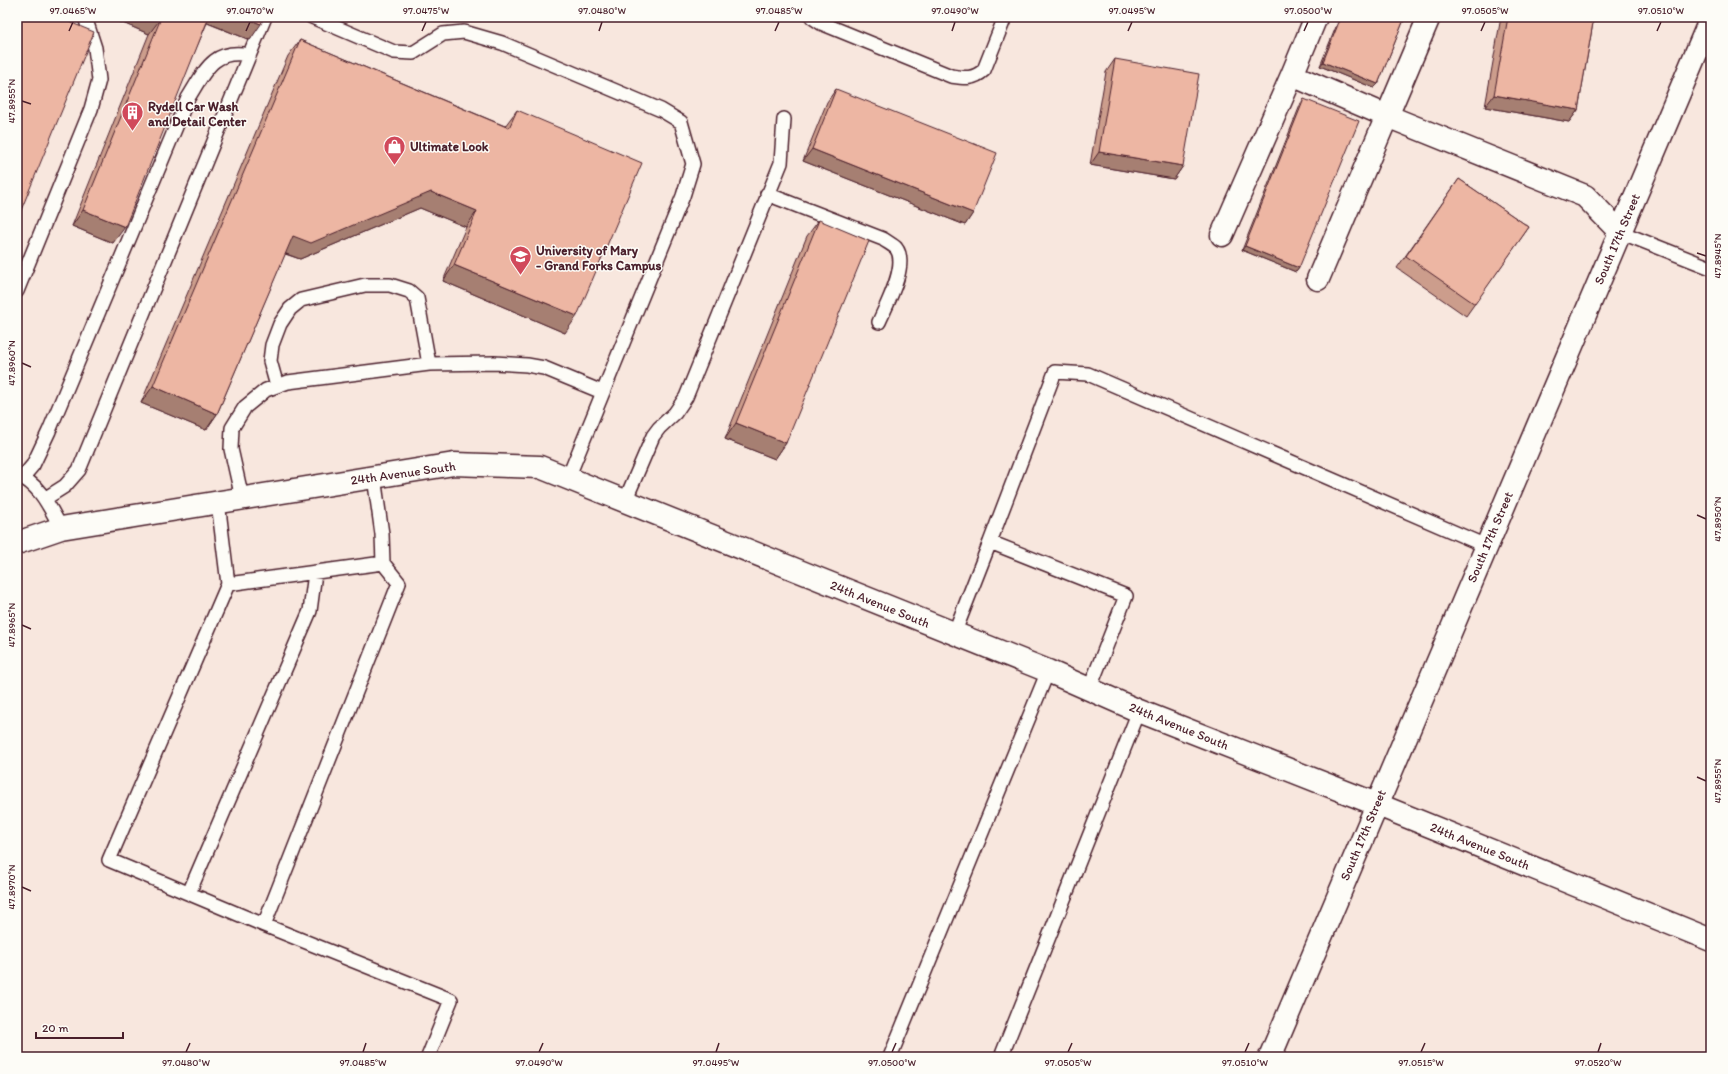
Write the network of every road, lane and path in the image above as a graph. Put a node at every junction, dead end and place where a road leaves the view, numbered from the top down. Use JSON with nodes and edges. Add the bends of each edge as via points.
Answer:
{"nodes":[{"id":1,"x":85,"y":17,"type":"edge"},
{"id":2,"x":265,"y":17,"type":"edge"},
{"id":3,"x":312,"y":17,"type":"edge"},
{"id":4,"x":812,"y":17,"type":"edge"},
{"id":5,"x":1005,"y":17,"type":"edge"},
{"id":6,"x":1316,"y":17,"type":"edge"},
{"id":7,"x":1429,"y":17,"type":"edge"},
{"id":8,"x":1711,"y":18,"type":"edge"},
{"id":9,"x":249,"y":55,"type":"junction"},
{"id":10,"x":1292,"y":75,"type":"junction"},
{"id":11,"x":1387,"y":116,"type":"junction"},
{"id":12,"x":784,"y":119,"type":"dead end"},
{"id":13,"x":767,"y":194,"type":"junction"},
{"id":14,"x":1620,"y":232,"type":"junction"},
{"id":15,"x":1222,"y":235,"type":"dead end"},
{"id":16,"x":1711,"y":268,"type":"edge"},
{"id":17,"x":1318,"y":279,"type":"dead end"},
{"id":18,"x":17,"y":291,"type":"edge"},
{"id":19,"x":879,"y":322,"type":"dead end"},
{"id":20,"x":429,"y":364,"type":"junction"},
{"id":21,"x":276,"y":386,"type":"junction"},
{"id":22,"x":602,"y":392,"type":"junction"},
{"id":23,"x":20,"y":476,"type":"edge"},
{"id":24,"x":374,"y":477,"type":"junction"},
{"id":25,"x":568,"y":478,"type":"junction"},
{"id":26,"x":46,"y":498,"type":"junction"},
{"id":27,"x":242,"y":498,"type":"junction"},
{"id":28,"x":625,"y":501,"type":"junction"},
{"id":29,"x":218,"y":502,"type":"junction"},
{"id":30,"x":61,"y":528,"type":"junction"},
{"id":31,"x":990,"y":542,"type":"junction"},
{"id":32,"x":17,"y":543,"type":"edge"},
{"id":33,"x":1486,"y":546,"type":"junction"},
{"id":34,"x":383,"y":563,"type":"junction"},
{"id":35,"x":315,"y":572,"type":"junction"},
{"id":36,"x":228,"y":584,"type":"junction"},
{"id":37,"x":954,"y":634,"type":"junction"},
{"id":38,"x":1048,"y":671,"type":"junction"},
{"id":39,"x":1089,"y":690,"type":"junction"},
{"id":40,"x":1139,"y":711,"type":"junction"},
{"id":41,"x":1376,"y":804,"type":"junction"},
{"id":42,"x":189,"y":893,"type":"junction"},
{"id":43,"x":264,"y":925,"type":"junction"},
{"id":44,"x":1711,"y":940,"type":"edge"},
{"id":45,"x":428,"y":1057,"type":"edge"},
{"id":46,"x":890,"y":1057,"type":"edge"},
{"id":47,"x":1001,"y":1057,"type":"edge"},
{"id":48,"x":1270,"y":1057,"type":"edge"}],
"edges":[{"from":1,"to":18,"type":"lane","via":[[95,48],[99,80],[91,108]]},
{"from":2,"to":9,"type":"lane"},
{"from":3,"to":22,"type":"lane","via":[[394,52],[413,53],[443,34],[464,32],[517,49],[661,110],[681,122],[693,164],[683,196]]},
{"from":4,"to":5,"type":"lane","via":[[820,23],[951,76],[968,79],[978,76],[984,70]]},
{"from":6,"to":10,"type":"street"},
{"from":7,"to":11,"type":"street"},
{"from":8,"to":14,"type":"street","name":"South 17th Street"},
{"from":9,"to":23,"type":"lane","via":[[225,54],[207,68],[188,98],[49,431],[33,465]]},
{"from":9,"to":26,"type":"lane","via":[[79,470],[65,486]]},
{"from":10,"to":11,"type":"street"},
{"from":10,"to":15,"type":"street"},
{"from":11,"to":14,"type":"street","via":[[1585,196]]},
{"from":11,"to":17,"type":"street"},
{"from":12,"to":13,"type":"lane","via":[[781,163]]},
{"from":13,"to":19,"type":"lane","via":[[883,239],[896,249],[900,261],[899,274]]},
{"from":13,"to":28,"type":"lane","via":[[686,397],[675,413],[652,436]]},
{"from":14,"to":16,"type":"lane"},
{"from":14,"to":33,"type":"street","name":"South 17th Street"},
{"from":20,"to":21,"type":"lane","via":[[288,382]]},
{"from":20,"to":21,"type":"lane","via":[[417,298],[409,291],[390,285],[365,285],[301,300],[290,308],[272,345],[270,361]]},
{"from":20,"to":22,"type":"lane","via":[[527,365],[544,368]]},
{"from":21,"to":27,"type":"lane","via":[[266,390],[245,407],[232,428],[231,449]]},
{"from":22,"to":25,"type":"lane"},
{"from":23,"to":26,"type":"lane"},
{"from":24,"to":25,"type":"street","name":"24th Avenue South","via":[[454,464],[540,466]]},
{"from":24,"to":27,"type":"street","name":"24th Avenue South"},
{"from":24,"to":34,"type":"lane","via":[[382,534]]},
{"from":25,"to":28,"type":"street","name":"24th Avenue South"},
{"from":26,"to":30,"type":"lane"},
{"from":27,"to":29,"type":"street","name":"24th Avenue South"},
{"from":28,"to":37,"type":"street","name":"24th Avenue South"},
{"from":29,"to":30,"type":"street","name":"24th Avenue South"},
{"from":29,"to":36,"type":"lane"},
{"from":30,"to":32,"type":"street","name":"24th Avenue South"},
{"from":31,"to":33,"type":"lane","via":[[1055,372],[1088,374]]},
{"from":31,"to":37,"type":"lane"},
{"from":31,"to":39,"type":"lane","via":[[1126,596]]},
{"from":33,"to":41,"type":"street","name":"South 17th Street"},
{"from":34,"to":35,"type":"lane"},
{"from":34,"to":43,"type":"lane","via":[[399,583]]},
{"from":35,"to":36,"type":"lane"},
{"from":35,"to":42,"type":"lane","via":[[310,611]]},
{"from":36,"to":42,"type":"lane","via":[[109,860]]},
{"from":37,"to":38,"type":"street","name":"24th Avenue South"},
{"from":38,"to":39,"type":"street","name":"24th Avenue South"},
{"from":38,"to":46,"type":"lane"},
{"from":39,"to":40,"type":"street","name":"24th Avenue South"},
{"from":40,"to":41,"type":"street","name":"24th Avenue South"},
{"from":40,"to":47,"type":"lane"},
{"from":41,"to":44,"type":"street","name":"24th Avenue South"},
{"from":41,"to":48,"type":"street","name":"South 17th Street"},
{"from":42,"to":43,"type":"lane"},
{"from":43,"to":45,"type":"lane","via":[[451,1000]]}]}
